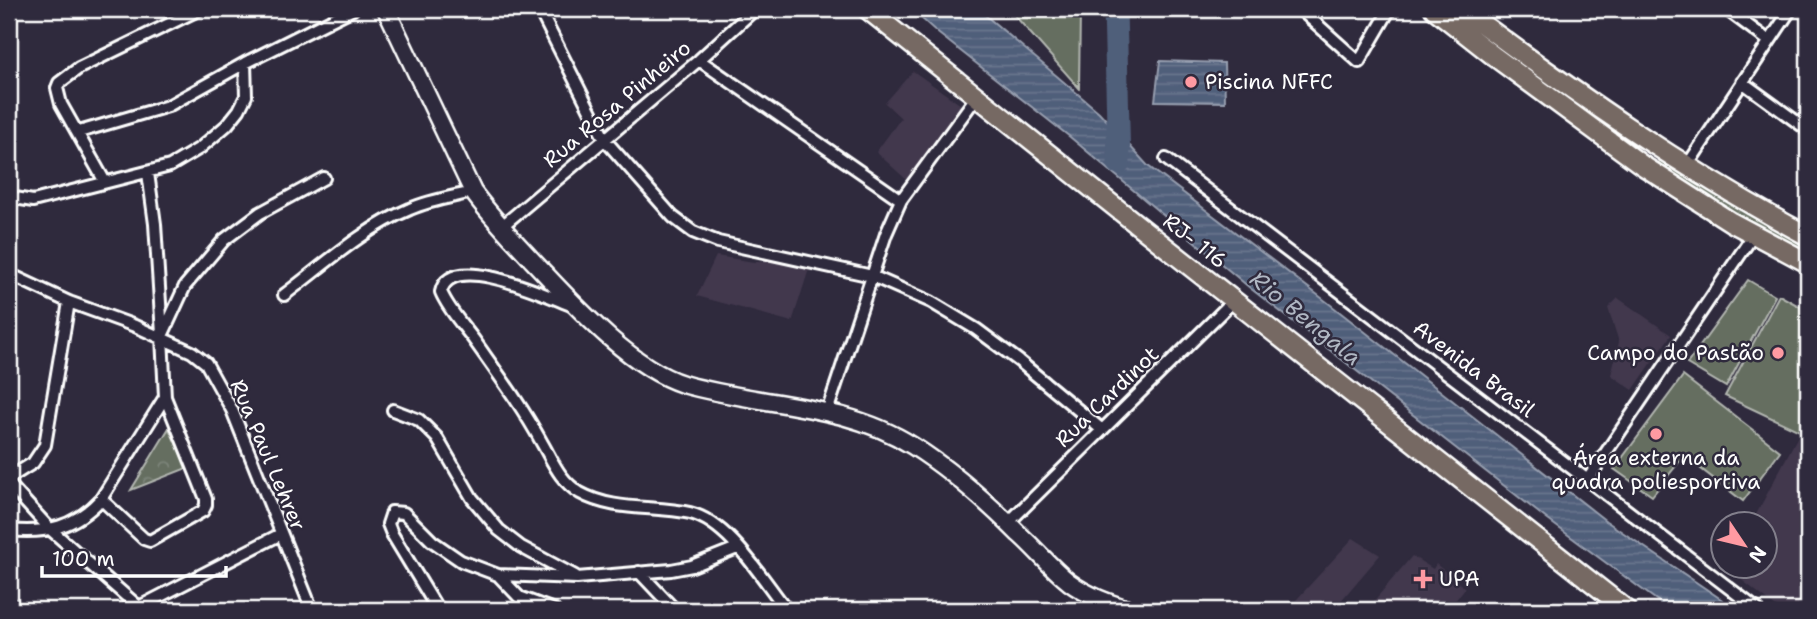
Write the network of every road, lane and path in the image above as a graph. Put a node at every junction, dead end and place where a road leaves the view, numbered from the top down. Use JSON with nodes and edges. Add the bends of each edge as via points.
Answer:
{"nodes":[{"id":1,"x":200,"y":9,"type":"edge"},
{"id":2,"x":353,"y":9,"type":"edge"},
{"id":3,"x":386,"y":9,"type":"edge"},
{"id":4,"x":539,"y":9,"type":"edge"},
{"id":5,"x":755,"y":9,"type":"edge"},
{"id":6,"x":867,"y":9,"type":"edge"},
{"id":7,"x":1300,"y":9,"type":"edge"},
{"id":8,"x":1390,"y":9,"type":"edge"},
{"id":9,"x":1434,"y":9,"type":"edge"},
{"id":10,"x":1462,"y":9,"type":"edge"},
{"id":11,"x":1726,"y":9,"type":"edge"},
{"id":12,"x":1791,"y":9,"type":"edge"},
{"id":13,"x":1769,"y":41,"type":"junction"},
{"id":14,"x":699,"y":60,"type":"junction"},
{"id":15,"x":245,"y":63,"type":"junction"},
{"id":16,"x":1742,"y":82,"type":"junction"},
{"id":17,"x":977,"y":96,"type":"junction"},
{"id":18,"x":1808,"y":130,"type":"edge"},
{"id":19,"x":79,"y":132,"type":"junction"},
{"id":20,"x":605,"y":140,"type":"junction"},
{"id":21,"x":1655,"y":147,"type":"junction"},
{"id":22,"x":1166,"y":159,"type":"dead end"},
{"id":23,"x":1642,"y":165,"type":"junction"},
{"id":24,"x":1687,"y":166,"type":"junction"},
{"id":25,"x":148,"y":173,"type":"junction"},
{"id":26,"x":324,"y":178,"type":"dead end"},
{"id":27,"x":105,"y":182,"type":"junction"},
{"id":28,"x":473,"y":192,"type":"junction"},
{"id":29,"x":9,"y":197,"type":"edge"},
{"id":30,"x":901,"y":200,"type":"junction"},
{"id":31,"x":501,"y":227,"type":"junction"},
{"id":32,"x":1754,"y":234,"type":"junction"},
{"id":33,"x":1808,"y":236,"type":"edge"},
{"id":34,"x":1808,"y":263,"type":"edge"},
{"id":35,"x":9,"y":274,"type":"edge"},
{"id":36,"x":872,"y":276,"type":"junction"},
{"id":37,"x":284,"y":295,"type":"dead end"},
{"id":38,"x":1234,"y":300,"type":"junction"},
{"id":39,"x":69,"y":302,"type":"junction"},
{"id":40,"x":577,"y":307,"type":"junction"},
{"id":41,"x":162,"y":337,"type":"junction"},
{"id":42,"x":165,"y":397,"type":"junction"},
{"id":43,"x":393,"y":410,"type":"dead end"},
{"id":44,"x":827,"y":412,"type":"junction"},
{"id":45,"x":1101,"y":429,"type":"junction"},
{"id":46,"x":9,"y":478,"type":"edge"},
{"id":47,"x":1588,"y":479,"type":"junction"},
{"id":48,"x":9,"y":484,"type":"edge"},
{"id":49,"x":102,"y":499,"type":"junction"},
{"id":50,"x":1008,"y":523,"type":"junction"},
{"id":51,"x":50,"y":528,"type":"junction"},
{"id":52,"x":9,"y":530,"type":"edge"},
{"id":53,"x":281,"y":534,"type":"junction"},
{"id":54,"x":737,"y":548,"type":"junction"},
{"id":55,"x":639,"y":572,"type":"junction"},
{"id":56,"x":498,"y":575,"type":"junction"},
{"id":57,"x":577,"y":578,"type":"junction"},
{"id":58,"x":9,"y":602,"type":"edge"},
{"id":59,"x":141,"y":609,"type":"edge"},
{"id":60,"x":18,"y":610,"type":"edge"},
{"id":61,"x":312,"y":610,"type":"edge"},
{"id":62,"x":442,"y":610,"type":"edge"},
{"id":63,"x":554,"y":610,"type":"edge"},
{"id":64,"x":675,"y":610,"type":"edge"},
{"id":65,"x":787,"y":610,"type":"edge"},
{"id":66,"x":1131,"y":610,"type":"edge"},
{"id":67,"x":1627,"y":610,"type":"edge"},
{"id":68,"x":1758,"y":610,"type":"edge"}],
"edges":[{"from":1,"to":19,"type":"street","via":[[64,77],[58,96]]},
{"from":2,"to":15,"type":"street"},
{"from":3,"to":28,"type":"street"},
{"from":4,"to":20,"type":"street"},
{"from":5,"to":14,"type":"street","name":"Rua Rosa Pinheiro"},
{"from":6,"to":17,"type":"main road","name":"RJ- 116"},
{"from":7,"to":8,"type":"street","via":[[1359,61]]},
{"from":9,"to":23,"type":"main road"},
{"from":10,"to":21,"type":"main road"},
{"from":11,"to":13,"type":"street"},
{"from":12,"to":13,"type":"street"},
{"from":13,"to":16,"type":"street"},
{"from":14,"to":20,"type":"street","name":"Rua Rosa Pinheiro"},
{"from":14,"to":30,"type":"street"},
{"from":15,"to":19,"type":"street","via":[[156,111]]},
{"from":15,"to":25,"type":"street","via":[[246,96],[227,125],[200,148]]},
{"from":16,"to":18,"type":"street"},
{"from":16,"to":24,"type":"street"},
{"from":17,"to":30,"type":"street"},
{"from":17,"to":38,"type":"main road","name":"RJ- 116"},
{"from":19,"to":27,"type":"street"},
{"from":20,"to":31,"type":"street","name":"Rua Rosa Pinheiro"},
{"from":20,"to":36,"type":"street","via":[[673,217],[693,232],[760,253]]},
{"from":21,"to":23,"type":"main road"},
{"from":21,"to":24,"type":"main road"},
{"from":22,"to":47,"type":"street","name":"Avenida Brasil"},
{"from":23,"to":32,"type":"main road"},
{"from":24,"to":33,"type":"main road"},
{"from":25,"to":27,"type":"street"},
{"from":25,"to":41,"type":"street","via":[[156,224]]},
{"from":26,"to":41,"type":"street","via":[[260,213],[225,240],[185,286]]},
{"from":27,"to":29,"type":"street","via":[[33,201]]},
{"from":28,"to":31,"type":"street"},
{"from":28,"to":37,"type":"street","via":[[434,200],[371,230]]},
{"from":30,"to":36,"type":"street"},
{"from":31,"to":40,"type":"street"},
{"from":32,"to":34,"type":"main road"},
{"from":32,"to":47,"type":"street"},
{"from":35,"to":39,"type":"street","name":"Rua Paul Lehrer"},
{"from":36,"to":44,"type":"street"},
{"from":36,"to":45,"type":"street","via":[[932,302],[975,329]]},
{"from":38,"to":45,"type":"street","name":"Rua Cardinot"},
{"from":38,"to":67,"type":"main road","name":"RJ- 116"},
{"from":39,"to":41,"type":"street","name":"Rua Paul Lehrer"},
{"from":39,"to":46,"type":"street","via":[[46,445],[33,463]]},
{"from":40,"to":44,"type":"street","via":[[620,346],[663,376],[696,387]]},
{"from":40,"to":54,"type":"street","via":[[494,277],[469,274],[450,278],[441,292],[522,407],[567,483],[582,494],[631,508],[706,519]]},
{"from":41,"to":42,"type":"street"},
{"from":41,"to":53,"type":"street","name":"Rua Paul Lehrer","via":[[206,363],[232,410]]},
{"from":42,"to":49,"type":"street"},
{"from":42,"to":49,"type":"street","via":[[206,499],[203,511],[150,541]]},
{"from":43,"to":57,"type":"street","via":[[419,420],[437,438],[472,498],[499,530]]},
{"from":44,"to":50,"type":"street","via":[[875,426],[912,445]]},
{"from":45,"to":50,"type":"street","name":"Rua Cardinot"},
{"from":47,"to":68,"type":"street","name":"Avenida Brasil"},
{"from":48,"to":51,"type":"street"},
{"from":49,"to":51,"type":"street","via":[[72,523]]},
{"from":50,"to":66,"type":"street","via":[[1069,582],[1100,600]]},
{"from":51,"to":52,"type":"street"},
{"from":51,"to":59,"type":"street"},
{"from":53,"to":59,"type":"street"},
{"from":53,"to":61,"type":"street","name":"Rua Paul Lehrer"},
{"from":54,"to":55,"type":"street","via":[[692,566]]},
{"from":54,"to":65,"type":"street"},
{"from":55,"to":57,"type":"street"},
{"from":55,"to":64,"type":"street"},
{"from":56,"to":57,"type":"street"},
{"from":56,"to":62,"type":"street","via":[[461,561],[404,513],[392,512],[388,524],[392,534]]},
{"from":56,"to":63,"type":"street","via":[[519,597]]},
{"from":58,"to":60,"type":"street"}]}
